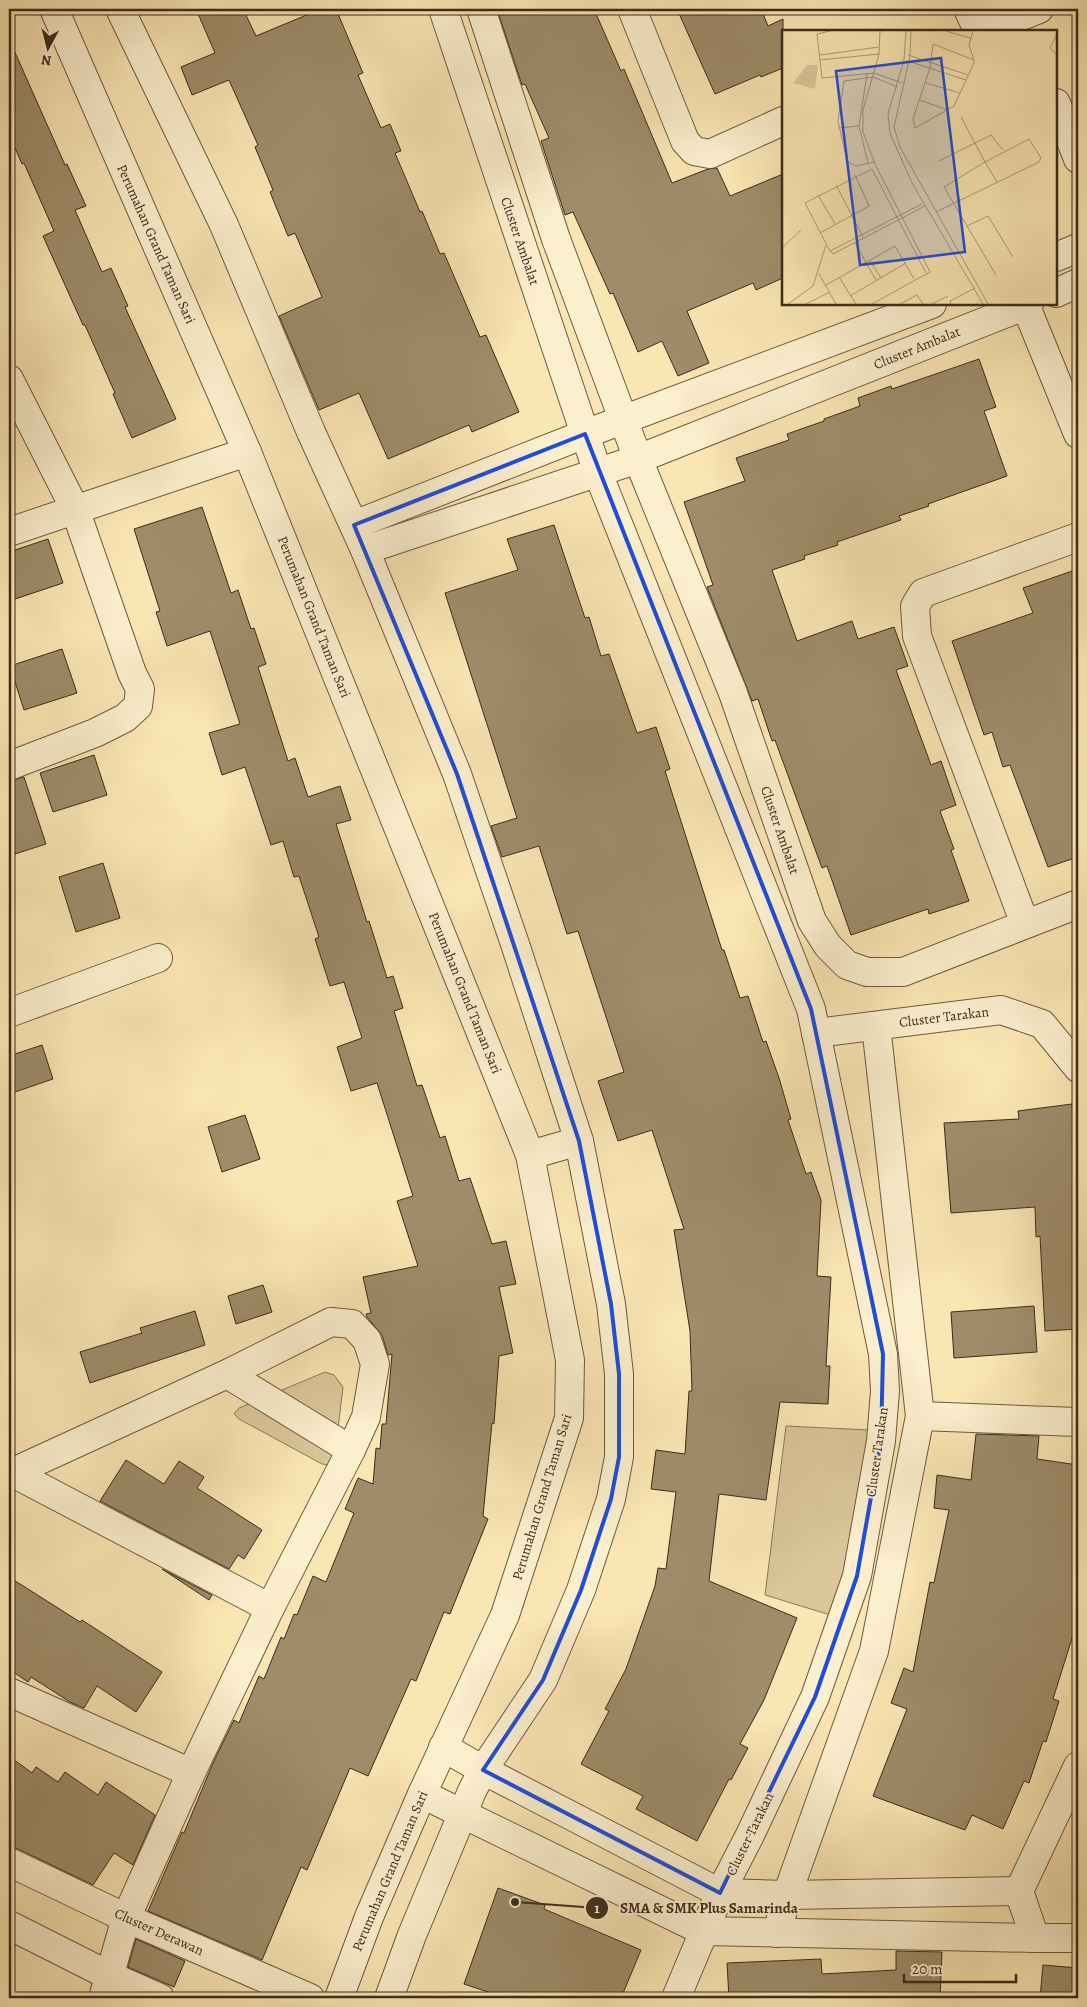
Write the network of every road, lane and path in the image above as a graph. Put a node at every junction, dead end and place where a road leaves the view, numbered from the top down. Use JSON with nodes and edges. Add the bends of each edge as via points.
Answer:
{"nodes":[{"id":1,"x":54,"y":9,"type":"edge"},
{"id":2,"x":120,"y":9,"type":"edge"},
{"id":3,"x":443,"y":9,"type":"edge"},
{"id":4,"x":481,"y":9,"type":"edge"},
{"id":5,"x":632,"y":9,"type":"edge"},
{"id":6,"x":968,"y":9,"type":"edge"},
{"id":7,"x":1027,"y":16,"type":"edge"},
{"id":8,"x":978,"y":30,"type":"edge"},
{"id":9,"x":987,"y":30,"type":"edge"},
{"id":10,"x":1057,"y":105,"type":"edge"},
{"id":11,"x":782,"y":121,"type":"edge"},
{"id":12,"x":1078,"y":159,"type":"edge"},
{"id":13,"x":1078,"y":248,"type":"edge"},
{"id":14,"x":1057,"y":257,"type":"edge"},
{"id":15,"x":1078,"y":283,"type":"edge"},
{"id":16,"x":1057,"y":292,"type":"edge"},
{"id":17,"x":929,"y":305,"type":"edge"},
{"id":18,"x":1023,"y":305,"type":"edge"},
{"id":19,"x":1026,"y":305,"type":"edge"},
{"id":20,"x":9,"y":379,"type":"edge"},
{"id":21,"x":624,"y":420,"type":"junction"},
{"id":22,"x":585,"y":434,"type":"junction"},
{"id":23,"x":1078,"y":434,"type":"edge"},
{"id":24,"x":247,"y":452,"type":"junction"},
{"id":25,"x":638,"y":459,"type":"junction"},
{"id":26,"x":598,"y":472,"type":"junction"},
{"id":27,"x":75,"y":509,"type":"junction"},
{"id":28,"x":354,"y":525,"type":"junction"},
{"id":29,"x":9,"y":532,"type":"edge"},
{"id":30,"x":1078,"y":537,"type":"edge"},
{"id":31,"x":366,"y":550,"type":"junction"},
{"id":32,"x":9,"y":766,"type":"edge"},
{"id":33,"x":1078,"y":904,"type":"edge"},
{"id":34,"x":1025,"y":924,"type":"junction"},
{"id":35,"x":158,"y":958,"type":"dead end"},
{"id":36,"x":9,"y":1013,"type":"edge"},
{"id":37,"x":868,"y":1027,"type":"junction"},
{"id":38,"x":816,"y":1033,"type":"junction"},
{"id":39,"x":1078,"y":1068,"type":"edge"},
{"id":40,"x":578,"y":1141,"type":"junction"},
{"id":41,"x":530,"y":1155,"type":"junction"},
{"id":42,"x":227,"y":1374,"type":"junction"},
{"id":43,"x":920,"y":1416,"type":"junction"},
{"id":44,"x":1078,"y":1422,"type":"edge"},
{"id":45,"x":352,"y":1450,"type":"junction"},
{"id":46,"x":11,"y":1474,"type":"edge"},
{"id":47,"x":270,"y":1608,"type":"junction"},
{"id":48,"x":9,"y":1692,"type":"edge"},
{"id":49,"x":443,"y":1747,"type":"junction"},
{"id":50,"x":1078,"y":1766,"type":"edge"},
{"id":51,"x":483,"y":1770,"type":"junction"},
{"id":52,"x":191,"y":1773,"type":"junction"},
{"id":53,"x":422,"y":1794,"type":"junction"},
{"id":54,"x":462,"y":1814,"type":"junction"},
{"id":55,"x":9,"y":1862,"type":"edge"},
{"id":56,"x":1019,"y":1891,"type":"junction"},
{"id":57,"x":720,"y":1893,"type":"junction"},
{"id":58,"x":787,"y":1895,"type":"junction"},
{"id":59,"x":126,"y":1918,"type":"junction"},
{"id":60,"x":9,"y":1925,"type":"edge"},
{"id":61,"x":703,"y":1932,"type":"junction"},
{"id":62,"x":777,"y":1933,"type":"junction"},
{"id":63,"x":1035,"y":1938,"type":"junction"},
{"id":64,"x":1078,"y":1938,"type":"edge"},
{"id":65,"x":105,"y":1987,"type":"edge"},
{"id":66,"x":160,"y":1998,"type":"edge"},
{"id":67,"x":310,"y":1998,"type":"edge"},
{"id":68,"x":339,"y":1998,"type":"edge"},
{"id":69,"x":389,"y":1998,"type":"edge"},
{"id":70,"x":676,"y":1998,"type":"edge"}],
"edges":[{"from":1,"to":24,"type":"street","name":"Perumahan Grand Taman Sari"},
{"from":2,"to":28,"type":"street","via":[[224,225]]},
{"from":3,"to":22,"type":"street","name":"Cluster Ambalat"},
{"from":4,"to":21,"type":"street","name":"Cluster Ambalat","via":[[556,239]]},
{"from":5,"to":11,"type":"street","via":[[685,141],[694,151],[710,154]]},
{"from":6,"to":8,"type":"street"},
{"from":7,"to":9,"type":"street"},
{"from":10,"to":12,"type":"street"},
{"from":13,"to":14,"type":"street"},
{"from":15,"to":16,"type":"street"},
{"from":17,"to":21,"type":"street"},
{"from":18,"to":25,"type":"street","name":"Cluster Ambalat"},
{"from":19,"to":23,"type":"street"},
{"from":20,"to":27,"type":"street"},
{"from":21,"to":22,"type":"street"},
{"from":21,"to":25,"type":"street","name":"Cluster Ambalat"},
{"from":22,"to":26,"type":"street","name":"Cluster Ambalat"},
{"from":22,"to":28,"type":"street"},
{"from":24,"to":27,"type":"street"},
{"from":24,"to":41,"type":"street","name":"Perumahan Grand Taman Sari"},
{"from":25,"to":26,"type":"street","name":"Cluster Ambalat"},
{"from":25,"to":34,"type":"street","name":"Cluster Ambalat","via":[[733,693],[812,922],[828,946],[847,965],[867,972],[903,972]]},
{"from":26,"to":31,"type":"street","name":"Cluster Ambalat"},
{"from":26,"to":38,"type":"street","name":"Cluster Ambalat","via":[[811,1009]]},
{"from":27,"to":29,"type":"street"},
{"from":27,"to":32,"type":"street","via":[[140,689],[138,706],[125,718],[95,733]]},
{"from":28,"to":31,"type":"street"},
{"from":30,"to":34,"type":"street","via":[[923,593],[915,606],[917,636]]},
{"from":31,"to":40,"type":"street","via":[[456,774]]},
{"from":33,"to":34,"type":"street","name":"Cluster Ambalat"},
{"from":35,"to":36,"type":"street"},
{"from":37,"to":38,"type":"street","name":"Cluster Tarakan"},
{"from":37,"to":39,"type":"street","name":"Cluster Tarakan","via":[[1001,1010],[1042,1024]]},
{"from":37,"to":43,"type":"street"},
{"from":38,"to":57,"type":"street","name":"Cluster Tarakan","via":[[883,1354],[882,1441],[857,1576],[815,1697]]},
{"from":40,"to":41,"type":"street"},
{"from":40,"to":51,"type":"street","via":[[612,1304],[619,1374],[619,1457],[611,1499],[581,1590],[543,1680]]},
{"from":41,"to":49,"type":"street","name":"Perumahan Grand Taman Sari","via":[[570,1360],[569,1418],[505,1615]]},
{"from":42,"to":45,"type":"street"},
{"from":42,"to":45,"type":"street","via":[[331,1322],[352,1324],[367,1340],[375,1364],[366,1417]]},
{"from":42,"to":46,"type":"street"},
{"from":43,"to":44,"type":"street"},
{"from":43,"to":58,"type":"street","via":[[874,1651]]},
{"from":45,"to":47,"type":"street"},
{"from":46,"to":47,"type":"street"},
{"from":47,"to":52,"type":"street"},
{"from":48,"to":52,"type":"street"},
{"from":49,"to":51,"type":"street","name":"Cluster Tarakan"},
{"from":49,"to":53,"type":"street","name":"Perumahan Grand Taman Sari"},
{"from":50,"to":56,"type":"street"},
{"from":51,"to":54,"type":"street"},
{"from":51,"to":57,"type":"street","name":"Cluster Tarakan"},
{"from":52,"to":59,"type":"street"},
{"from":53,"to":54,"type":"street"},
{"from":53,"to":68,"type":"street","name":"Perumahan Grand Taman Sari","via":[[369,1917]]},
{"from":54,"to":61,"type":"street"},
{"from":54,"to":69,"type":"street"},
{"from":55,"to":59,"type":"street","name":"Cluster Derawan"},
{"from":56,"to":58,"type":"street","name":"Cluster Tarakan"},
{"from":56,"to":63,"type":"street"},
{"from":57,"to":58,"type":"street","name":"Cluster Tarakan"},
{"from":57,"to":61,"type":"street","name":"Cluster Tarakan"},
{"from":58,"to":62,"type":"street"},
{"from":59,"to":65,"type":"street"},
{"from":59,"to":67,"type":"street","name":"Cluster Derawan"},
{"from":60,"to":65,"type":"street"},
{"from":61,"to":62,"type":"street"},
{"from":61,"to":70,"type":"street","name":"Cluster Tarakan"},
{"from":62,"to":63,"type":"street"},
{"from":63,"to":64,"type":"street"},
{"from":65,"to":66,"type":"street"}]}
